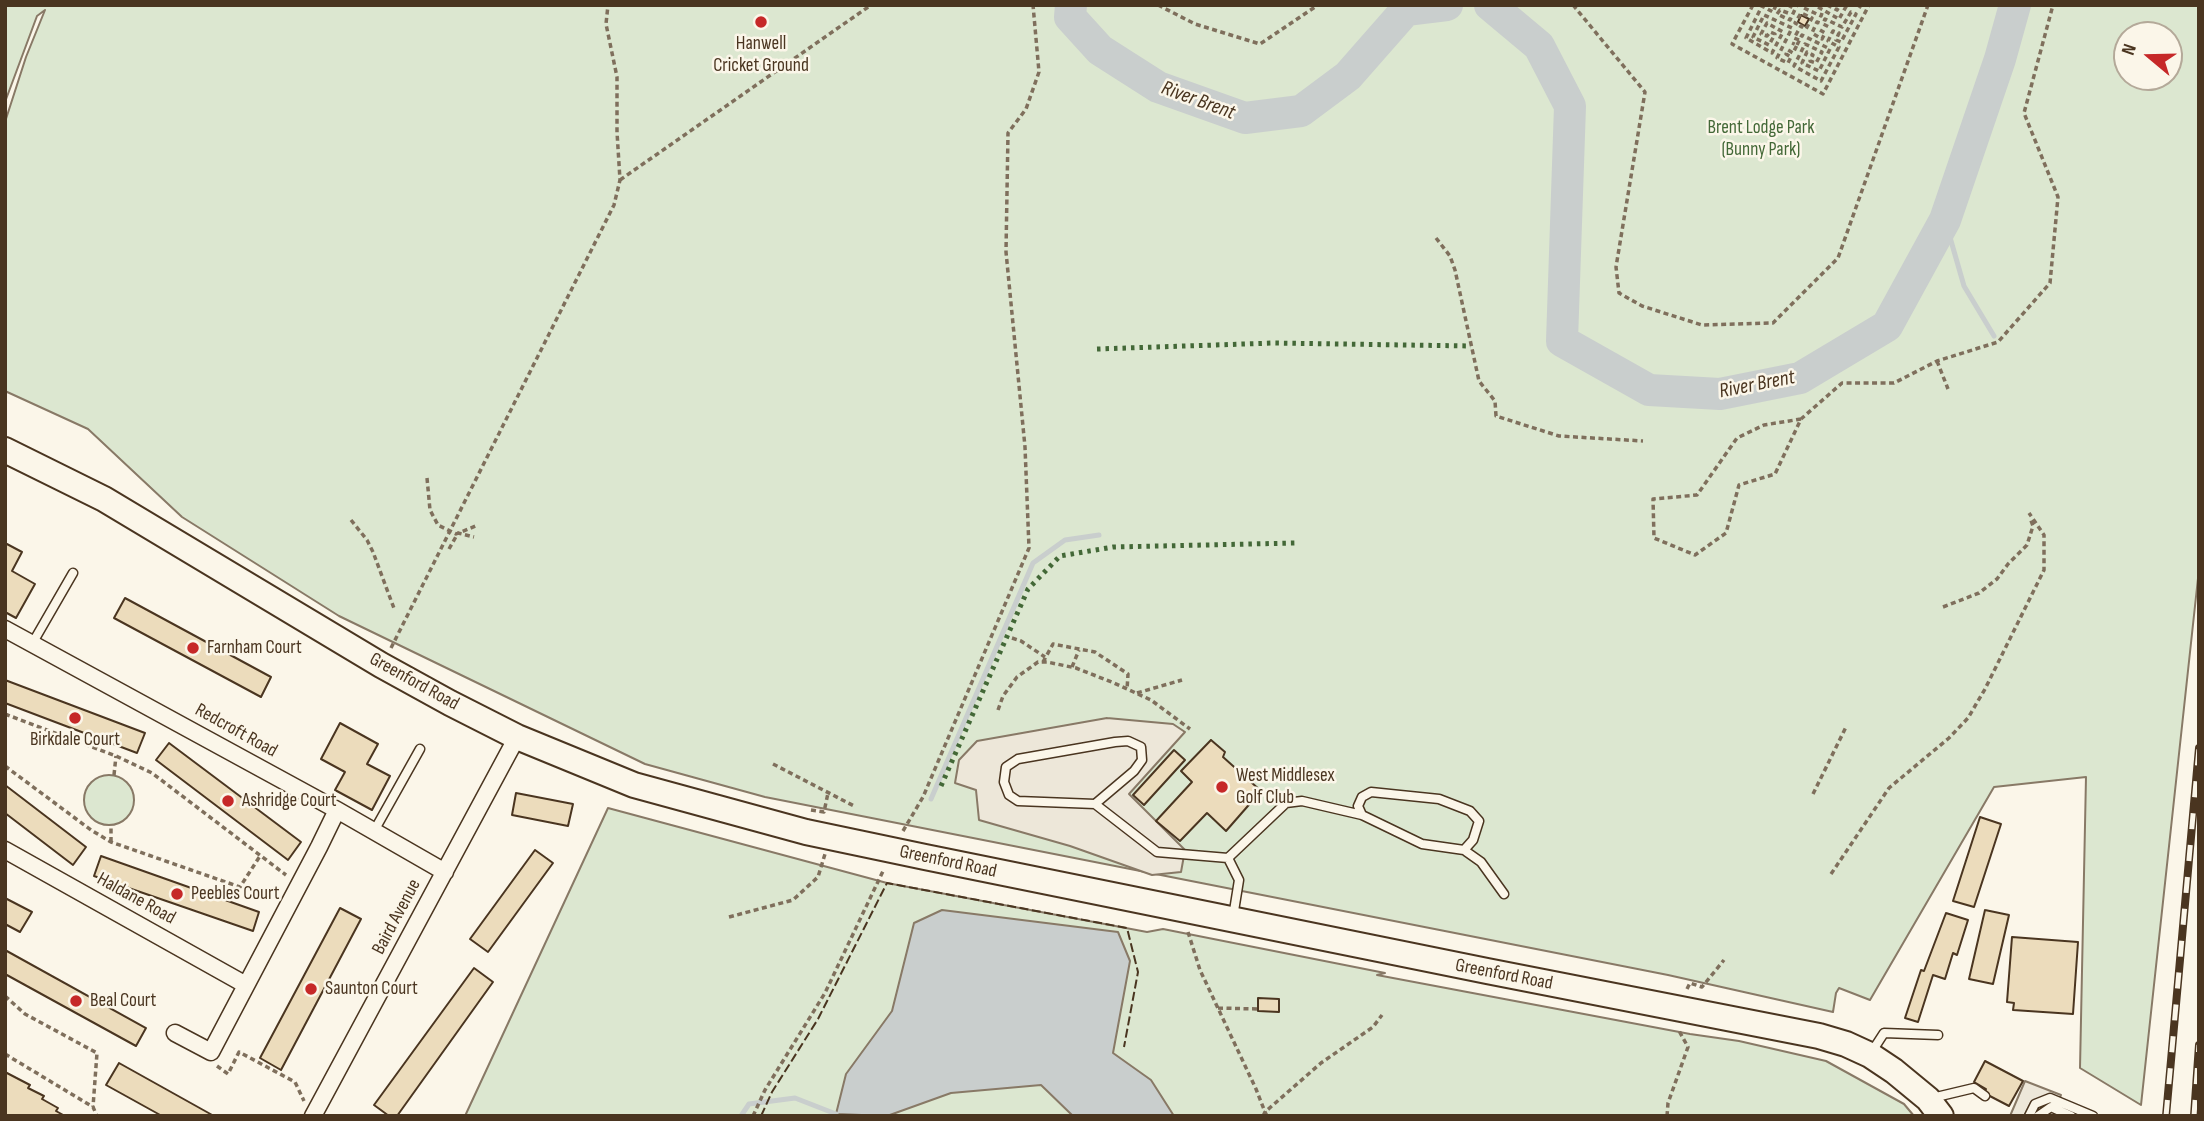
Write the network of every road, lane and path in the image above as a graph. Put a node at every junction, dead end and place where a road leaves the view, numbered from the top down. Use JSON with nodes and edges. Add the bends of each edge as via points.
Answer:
{"nodes":[{"id":1,"x":608,"y":5,"type":"edge"},
{"id":2,"x":871,"y":5,"type":"edge"},
{"id":3,"x":1033,"y":5,"type":"edge"},
{"id":4,"x":1158,"y":5,"type":"edge"},
{"id":5,"x":1318,"y":5,"type":"edge"},
{"id":6,"x":1573,"y":5,"type":"edge"},
{"id":7,"x":1753,"y":5,"type":"edge"},
{"id":8,"x":1776,"y":5,"type":"edge"},
{"id":9,"x":1789,"y":5,"type":"edge"},
{"id":10,"x":1827,"y":5,"type":"edge"},
{"id":11,"x":1840,"y":5,"type":"edge"},
{"id":12,"x":1847,"y":5,"type":"edge"},
{"id":13,"x":1854,"y":5,"type":"edge"},
{"id":14,"x":1869,"y":5,"type":"edge"},
{"id":15,"x":1928,"y":5,"type":"edge"},
{"id":16,"x":2053,"y":5,"type":"edge"},
{"id":17,"x":1796,"y":7,"type":"edge"},
{"id":18,"x":1818,"y":7,"type":"dead end"},
{"id":19,"x":1808,"y":8,"type":"edge"},
{"id":20,"x":1823,"y":10,"type":"junction"},
{"id":21,"x":1851,"y":12,"type":"junction"},
{"id":22,"x":1787,"y":13,"type":"dead end"},
{"id":23,"x":1823,"y":24,"type":"junction"},
{"id":24,"x":1829,"y":27,"type":"dead end"},
{"id":25,"x":1820,"y":30,"type":"dead end"},
{"id":26,"x":1798,"y":42,"type":"junction"},
{"id":27,"x":1791,"y":43,"type":"dead end"},
{"id":28,"x":620,"y":180,"type":"junction"},
{"id":29,"x":1436,"y":238,"type":"dead end"},
{"id":30,"x":1937,"y":361,"type":"junction"},
{"id":31,"x":1948,"y":389,"type":"dead end"},
{"id":32,"x":1801,"y":419,"type":"junction"},
{"id":33,"x":1643,"y":441,"type":"dead end"},
{"id":34,"x":5,"y":450,"type":"edge"},
{"id":35,"x":427,"y":478,"type":"dead end"},
{"id":36,"x":351,"y":520,"type":"dead end"},
{"id":37,"x":478,"y":525,"type":"dead end"},
{"id":38,"x":449,"y":531,"type":"junction"},
{"id":39,"x":458,"y":533,"type":"junction"},
{"id":40,"x":474,"y":537,"type":"dead end"},
{"id":41,"x":449,"y":549,"type":"dead end"},
{"id":42,"x":73,"y":573,"type":"dead end"},
{"id":43,"x":1943,"y":607,"type":"dead end"},
{"id":44,"x":395,"y":611,"type":"dead end"},
{"id":45,"x":5,"y":629,"type":"edge"},
{"id":46,"x":1012,"y":638,"type":"dead end"},
{"id":47,"x":32,"y":644,"type":"junction"},
{"id":48,"x":1079,"y":650,"type":"junction"},
{"id":49,"x":1044,"y":660,"type":"junction"},
{"id":50,"x":381,"y":665,"type":"junction"},
{"id":51,"x":1072,"y":667,"type":"junction"},
{"id":52,"x":1182,"y":680,"type":"dead end"},
{"id":53,"x":1127,"y":690,"type":"junction"},
{"id":54,"x":1135,"y":694,"type":"junction"},
{"id":55,"x":998,"y":710,"type":"dead end"},
{"id":56,"x":5,"y":714,"type":"edge"},
{"id":57,"x":1846,"y":727,"type":"dead end"},
{"id":58,"x":1190,"y":729,"type":"dead end"},
{"id":59,"x":517,"y":737,"type":"junction"},
{"id":60,"x":420,"y":748,"type":"dead end"},
{"id":61,"x":116,"y":756,"type":"junction"},
{"id":62,"x":773,"y":764,"type":"dead end"},
{"id":63,"x":5,"y":766,"type":"edge"},
{"id":64,"x":114,"y":775,"type":"dead end"},
{"id":65,"x":828,"y":793,"type":"junction"},
{"id":66,"x":1813,"y":793,"type":"dead end"},
{"id":67,"x":1095,"y":804,"type":"junction"},
{"id":68,"x":856,"y":807,"type":"dead end"},
{"id":69,"x":337,"y":810,"type":"junction"},
{"id":70,"x":809,"y":815,"type":"dead end"},
{"id":71,"x":1362,"y":815,"type":"junction"},
{"id":72,"x":111,"y":825,"type":"dead end"},
{"id":73,"x":374,"y":831,"type":"junction"},
{"id":74,"x":831,"y":837,"type":"junction"},
{"id":75,"x":111,"y":842,"type":"junction"},
{"id":76,"x":5,"y":850,"type":"edge"},
{"id":77,"x":893,"y":850,"type":"junction"},
{"id":78,"x":1464,"y":850,"type":"junction"},
{"id":79,"x":260,"y":856,"type":"junction"},
{"id":80,"x":1228,"y":858,"type":"junction"},
{"id":81,"x":445,"y":872,"type":"junction"},
{"id":82,"x":881,"y":873,"type":"dead end"},
{"id":83,"x":1831,"y":874,"type":"dead end"},
{"id":84,"x":300,"y":883,"type":"junction"},
{"id":85,"x":1504,"y":894,"type":"dead end"},
{"id":86,"x":1182,"y":910,"type":"junction"},
{"id":87,"x":729,"y":917,"type":"dead end"},
{"id":88,"x":1232,"y":920,"type":"junction"},
{"id":89,"x":246,"y":985,"type":"junction"},
{"id":90,"x":5,"y":996,"type":"edge"},
{"id":91,"x":1218,"y":1008,"type":"junction"},
{"id":92,"x":1256,"y":1009,"type":"dead end"},
{"id":93,"x":1382,"y":1015,"type":"dead end"},
{"id":94,"x":175,"y":1033,"type":"dead end"},
{"id":95,"x":1938,"y":1035,"type":"dead end"},
{"id":96,"x":1688,"y":1047,"type":"dead end"},
{"id":97,"x":211,"y":1052,"type":"junction"},
{"id":98,"x":5,"y":1054,"type":"edge"},
{"id":99,"x":1870,"y":1055,"type":"junction"},
{"id":100,"x":1984,"y":1096,"type":"dead end"},
{"id":101,"x":93,"y":1107,"type":"junction"},
{"id":102,"x":1935,"y":1108,"type":"edge"},
{"id":103,"x":309,"y":1110,"type":"edge"},
{"id":104,"x":1265,"y":1115,"type":"edge"},
{"id":105,"x":97,"y":1116,"type":"edge"},
{"id":106,"x":753,"y":1116,"type":"edge"},
{"id":107,"x":1667,"y":1116,"type":"edge"},
{"id":108,"x":2029,"y":1116,"type":"edge"},
{"id":109,"x":2038,"y":1116,"type":"edge"},
{"id":110,"x":2071,"y":1116,"type":"edge"},
{"id":111,"x":2093,"y":1116,"type":"edge"}],
"edges":[{"from":1,"to":28,"type":"path","via":[[606,24],[617,77]]},
{"from":2,"to":28,"type":"path"},
{"from":3,"to":77,"type":"path","via":[[1039,72],[1026,109],[1009,133],[1006,252],[1025,447],[1029,548],[923,797]]},
{"from":4,"to":5,"type":"path","via":[[1195,24],[1260,44]]},
{"from":6,"to":15,"type":"path","via":[[1645,92],[1616,267],[1619,293],[1642,306],[1702,325],[1773,323],[1838,258]]},
{"from":7,"to":14,"type":"path","via":[[1732,44],[1823,93]]},
{"from":8,"to":26,"type":"path","via":[[1773,12],[1762,6],[1746,38],[1772,53],[1783,32],[1767,23],[1761,34],[1775,34],[1769,45],[1753,37],[1764,15],[1792,28],[1777,58],[1788,63],[1791,57],[1786,54],[1793,52]]},
{"from":9,"to":17,"type":"path"},
{"from":10,"to":11,"type":"path","via":[[1837,10]]},
{"from":12,"to":20,"type":"path","via":[[1839,19]]},
{"from":13,"to":21,"type":"path"},
{"from":16,"to":30,"type":"path","via":[[2024,113],[2058,197],[2050,283],[1997,342]]},
{"from":17,"to":22,"type":"path","via":[[1790,20],[1777,14],[1780,10]]},
{"from":18,"to":20,"type":"path"},
{"from":19,"to":20,"type":"path","via":[[1821,16]]},
{"from":19,"to":26,"type":"path","via":[[1796,23],[1801,26],[1794,38]]},
{"from":21,"to":23,"type":"path","via":[[1842,27],[1825,19]]},
{"from":21,"to":26,"type":"path","via":[[1856,14],[1841,42],[1836,40],[1839,33],[1833,31],[1828,41],[1839,47],[1821,81],[1794,66],[1805,44],[1822,52],[1816,63],[1810,61],[1814,55],[1807,52],[1802,63],[1819,71],[1830,49],[1802,35]]},
{"from":23,"to":24,"type":"path"},
{"from":23,"to":25,"type":"path","via":[[1817,22],[1812,33],[1822,38],[1825,33]]},
{"from":26,"to":27,"type":"path"},
{"from":28,"to":38,"type":"path","via":[[614,205]]},
{"from":29,"to":33,"type":"path","via":[[1455,270],[1479,381],[1494,401],[1496,416],[1559,436]]},
{"from":30,"to":31,"type":"path"},
{"from":30,"to":32,"type":"path","via":[[1894,383],[1842,383]]},
{"from":32,"to":32,"type":"path","via":[[1776,474],[1739,485],[1726,533],[1695,555],[1654,538],[1653,499],[1697,495],[1737,438],[1764,425]]},
{"from":34,"to":50,"type":"main road","name":"Greenford Road","via":[[104,499]]},
{"from":35,"to":38,"type":"path","via":[[433,519]]},
{"from":36,"to":44,"type":"path","via":[[373,552]]},
{"from":37,"to":39,"type":"path"},
{"from":38,"to":39,"type":"path"},
{"from":38,"to":50,"type":"path"},
{"from":39,"to":40,"type":"path"},
{"from":39,"to":41,"type":"path"},
{"from":42,"to":47,"type":"lane"},
{"from":43,"to":83,"type":"path","via":[[1989,587],[2023,550],[2032,526],[2029,513],[2044,535],[2044,570],[1985,689],[1949,738],[1889,788]]},
{"from":45,"to":47,"type":"street","name":"Redcroft Road"},
{"from":46,"to":49,"type":"path"},
{"from":47,"to":69,"type":"street","name":"Redcroft Road"},
{"from":48,"to":49,"type":"path","via":[[1053,644]]},
{"from":48,"to":51,"type":"path"},
{"from":48,"to":53,"type":"path","via":[[1102,655],[1128,674]]},
{"from":49,"to":51,"type":"path"},
{"from":49,"to":55,"type":"path","via":[[1017,677]]},
{"from":50,"to":59,"type":"main road","name":"Greenford Road"},
{"from":51,"to":53,"type":"path"},
{"from":52,"to":54,"type":"path"},
{"from":53,"to":54,"type":"path"},
{"from":54,"to":58,"type":"path"},
{"from":56,"to":61,"type":"path"},
{"from":57,"to":66,"type":"path"},
{"from":59,"to":74,"type":"main road","name":"Greenford Road","via":[[634,785]]},
{"from":59,"to":81,"type":"street","name":"Baird Avenue"},
{"from":60,"to":73,"type":"lane"},
{"from":61,"to":64,"type":"path"},
{"from":61,"to":79,"type":"path","via":[[152,774]]},
{"from":62,"to":65,"type":"path"},
{"from":63,"to":75,"type":"path"},
{"from":65,"to":68,"type":"path"},
{"from":65,"to":70,"type":"path","via":[[824,812],[810,810]]},
{"from":67,"to":67,"type":"lane","via":[[1018,801],[1009,795],[1004,782],[1006,767],[1018,759],[1115,742],[1141,747],[1142,760],[1134,771]]},
{"from":67,"to":80,"type":"lane","via":[[1157,852]]},
{"from":69,"to":73,"type":"street","name":"Redcroft Road"},
{"from":69,"to":84,"type":"street"},
{"from":71,"to":78,"type":"lane","via":[[1422,844]]},
{"from":71,"to":78,"type":"lane","via":[[1362,797],[1371,792],[1439,799],[1470,811],[1479,821]]},
{"from":71,"to":80,"type":"lane","via":[[1302,801],[1286,803]]},
{"from":72,"to":75,"type":"path"},
{"from":73,"to":81,"type":"street","name":"Redcroft Road"},
{"from":74,"to":77,"type":"main road","name":"Greenford Road"},
{"from":74,"to":87,"type":"path","via":[[818,877],[793,900]]},
{"from":75,"to":79,"type":"path","via":[[240,887]]},
{"from":76,"to":89,"type":"street","name":"Haldane Road"},
{"from":77,"to":86,"type":"main road","name":"Greenford Road"},
{"from":78,"to":85,"type":"lane","via":[[1481,862]]},
{"from":79,"to":84,"type":"path"},
{"from":80,"to":88,"type":"lane","via":[[1239,880]]},
{"from":81,"to":103,"type":"street","name":"Baird Avenue"},
{"from":82,"to":106,"type":"path","via":[[825,993]]},
{"from":84,"to":89,"type":"street"},
{"from":86,"to":88,"type":"main road","name":"Greenford Road"},
{"from":86,"to":91,"type":"path","via":[[1199,970]]},
{"from":88,"to":99,"type":"main road","name":"Greenford Road","via":[[1819,1036]]},
{"from":89,"to":97,"type":"street"},
{"from":90,"to":101,"type":"path","via":[[25,1014],[97,1053]]},
{"from":91,"to":92,"type":"path"},
{"from":91,"to":104,"type":"path"},
{"from":93,"to":104,"type":"path"},
{"from":94,"to":97,"type":"street"},
{"from":95,"to":99,"type":"lane","via":[[1884,1033]]},
{"from":96,"to":107,"type":"path"},
{"from":97,"to":103,"type":"path","via":[[217,1067],[228,1074],[239,1052],[295,1082]]},
{"from":98,"to":101,"type":"path"},
{"from":99,"to":102,"type":"main road","name":"Greenford Road","via":[[1911,1083]]},
{"from":100,"to":102,"type":"lane","via":[[1974,1088]]},
{"from":101,"to":105,"type":"path"},
{"from":108,"to":111,"type":"lane","via":[[2035,1104],[2050,1098]]},
{"from":109,"to":110,"type":"lane","via":[[2050,1107]]}]}
